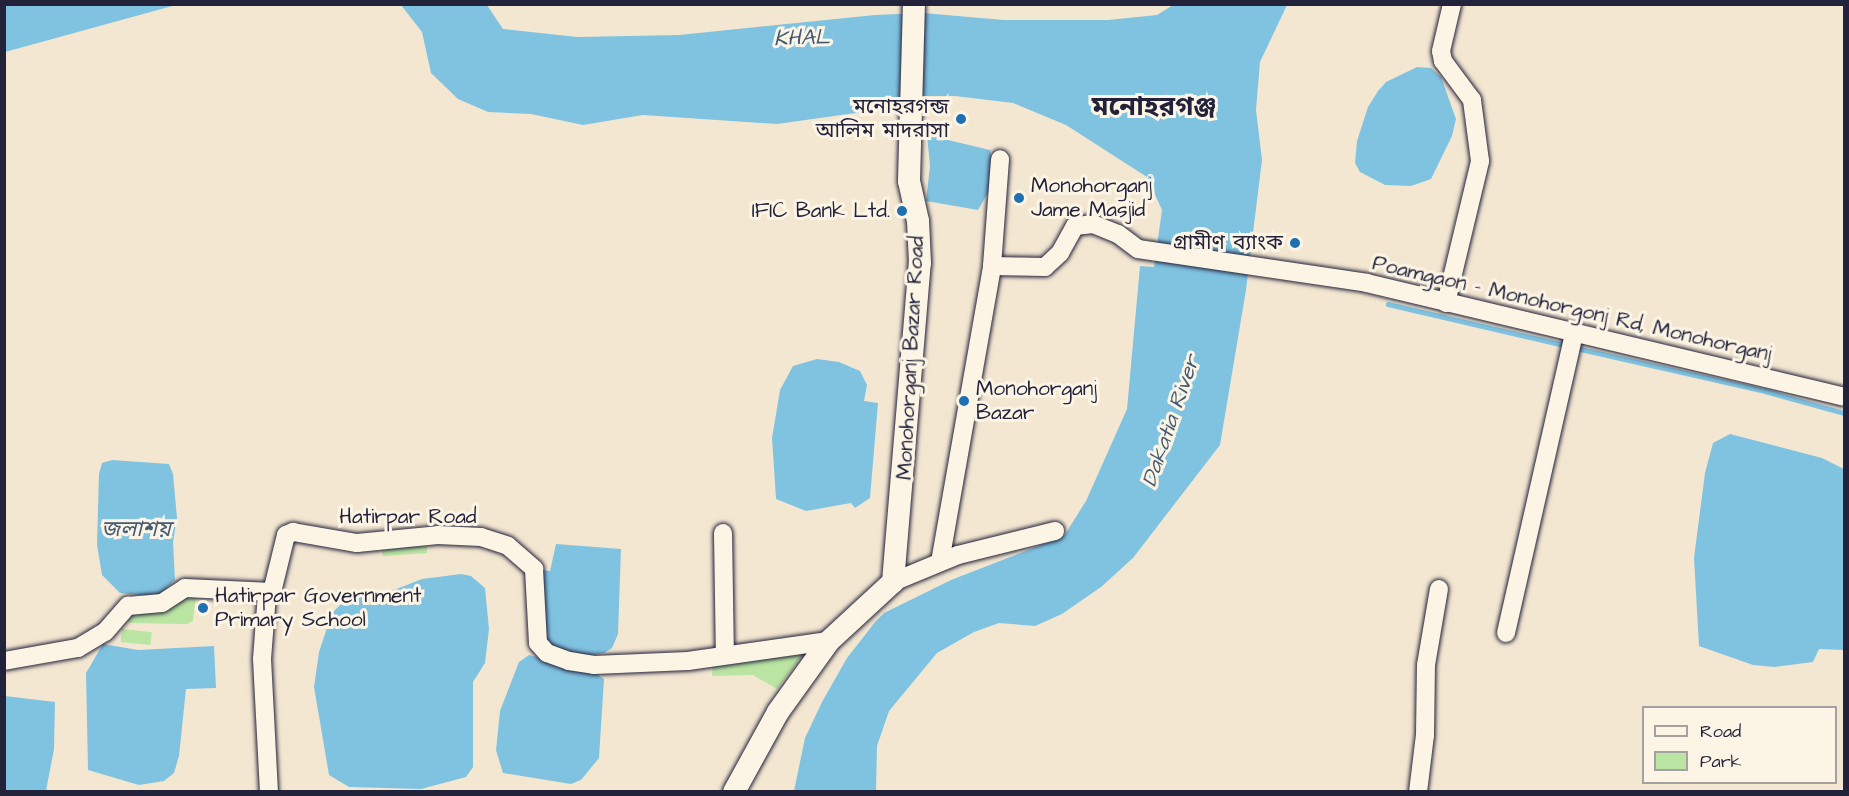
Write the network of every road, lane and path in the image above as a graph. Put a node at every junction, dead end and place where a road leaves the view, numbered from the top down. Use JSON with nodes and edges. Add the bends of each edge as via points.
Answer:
{"nodes":[{"id":1,"x":1452,"y":4,"type":"edge"},
{"id":2,"x":914,"y":5,"type":"edge"},
{"id":3,"x":1000,"y":159,"type":"dead end"},
{"id":4,"x":992,"y":266,"type":"junction"},
{"id":5,"x":1446,"y":303,"type":"junction"},
{"id":6,"x":1573,"y":337,"type":"junction"},
{"id":7,"x":1845,"y":397,"type":"edge"},
{"id":8,"x":1055,"y":531,"type":"dead end"},
{"id":9,"x":723,"y":533,"type":"dead end"},
{"id":10,"x":940,"y":562,"type":"junction"},
{"id":11,"x":892,"y":582,"type":"junction"},
{"id":12,"x":1439,"y":590,"type":"dead end"},
{"id":13,"x":267,"y":594,"type":"junction"},
{"id":14,"x":1506,"y":633,"type":"dead end"},
{"id":15,"x":829,"y":641,"type":"junction"},
{"id":16,"x":725,"y":655,"type":"junction"},
{"id":17,"x":4,"y":661,"type":"edge"},
{"id":18,"x":269,"y":792,"type":"edge"},
{"id":19,"x":734,"y":792,"type":"edge"},
{"id":20,"x":1418,"y":792,"type":"edge"}],
"edges":[{"from":1,"to":5,"type":"street","via":[[1441,51],[1443,61],[1472,100],[1480,161]]},
{"from":2,"to":11,"type":"street","name":"Monohorganj Bazar Road","via":[[909,182],[918,221],[920,263]]},
{"from":3,"to":4,"type":"street"},
{"from":4,"to":5,"type":"street","name":"Poamgaon - Monohorgonj Rd, Monohorganj","via":[[1045,267],[1060,253],[1075,226],[1103,226],[1138,249],[1367,283]]},
{"from":4,"to":10,"type":"street"},
{"from":5,"to":6,"type":"street","name":"Poamgaon - Monohorgonj Rd, Monohorganj"},
{"from":6,"to":7,"type":"street","name":"Poamgaon - Monohorgonj Rd, Monohorganj"},
{"from":6,"to":14,"type":"street"},
{"from":8,"to":10,"type":"street"},
{"from":9,"to":16,"type":"street"},
{"from":10,"to":11,"type":"street"},
{"from":11,"to":15,"type":"street"},
{"from":12,"to":20,"type":"street","via":[[1426,665],[1425,735]]},
{"from":13,"to":16,"type":"street","name":"Hatirpar Road","via":[[272,592],[289,532],[357,543],[438,536],[481,537],[508,546],[534,569],[538,643],[547,653],[594,665],[687,661]]},
{"from":13,"to":17,"type":"street","via":[[185,588],[162,603],[128,606],[105,632],[78,648]]},
{"from":13,"to":18,"type":"street","via":[[262,659]]},
{"from":15,"to":16,"type":"street","name":"Hatirpar Road"},
{"from":15,"to":19,"type":"street","via":[[778,712]]}]}
